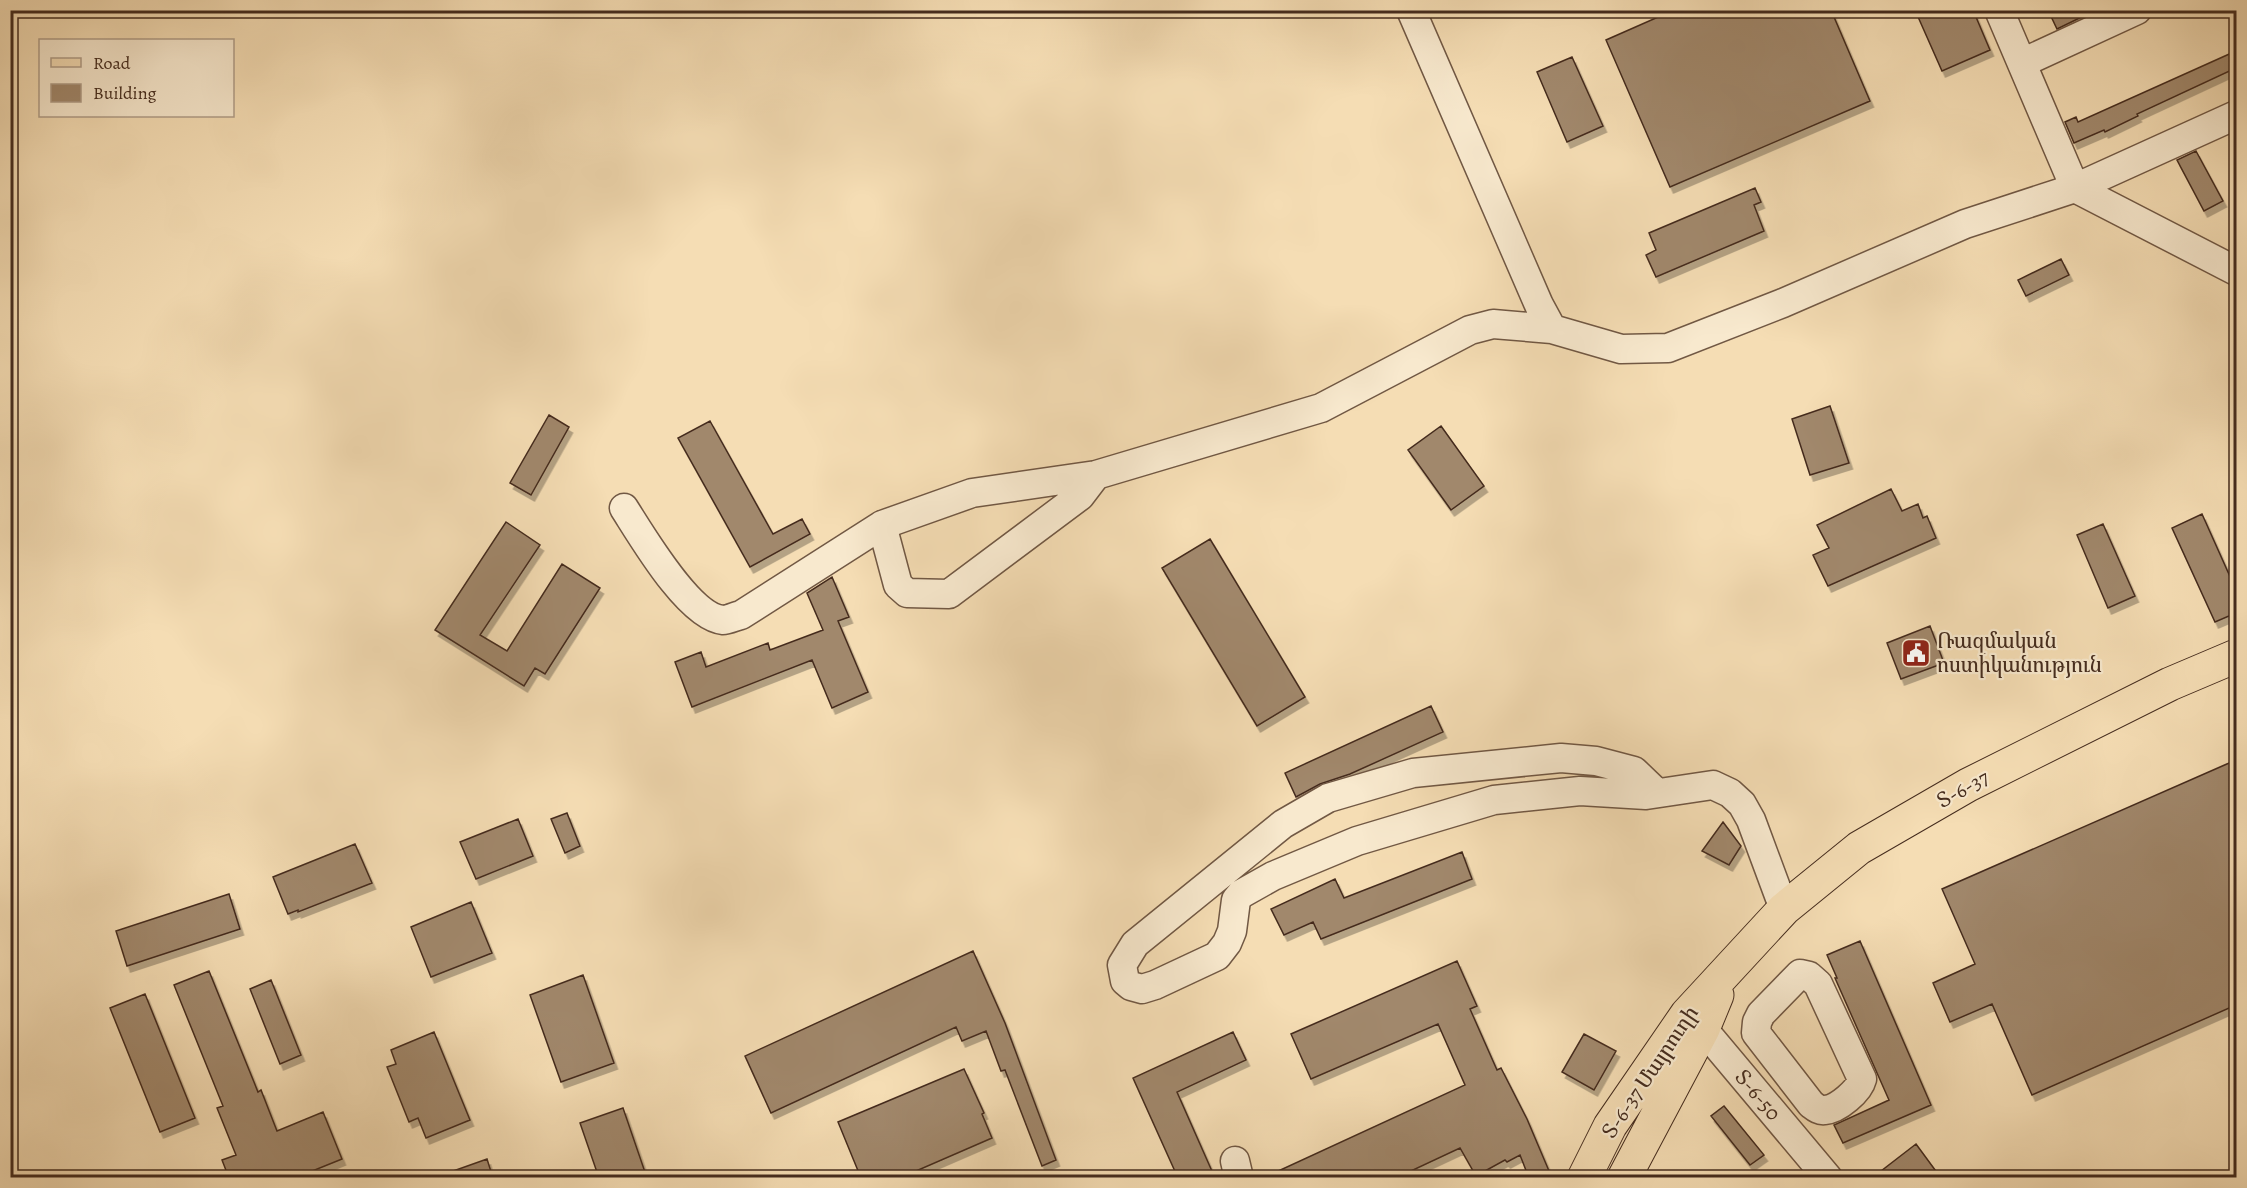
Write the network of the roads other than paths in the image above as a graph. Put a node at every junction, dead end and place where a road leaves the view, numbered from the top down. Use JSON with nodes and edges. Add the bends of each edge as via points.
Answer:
{"nodes":[{"id":1,"x":1411,"y":10,"type":"edge"},
{"id":2,"x":1999,"y":10,"type":"edge"},
{"id":3,"x":2137,"y":10,"type":"edge"},
{"id":4,"x":2022,"y":63,"type":"junction"},
{"id":5,"x":2236,"y":115,"type":"edge"},
{"id":6,"x":2075,"y":188,"type":"junction"},
{"id":7,"x":2236,"y":271,"type":"edge"},
{"id":8,"x":1552,"y":329,"type":"junction"},
{"id":9,"x":1096,"y":475,"type":"junction"},
{"id":10,"x":624,"y":508,"type":"dead end"},
{"id":11,"x":882,"y":525,"type":"junction"},
{"id":12,"x":2236,"y":656,"type":"edge"},
{"id":13,"x":1657,"y":793,"type":"junction"},
{"id":14,"x":1784,"y":909,"type":"junction"},
{"id":15,"x":1725,"y":973,"type":"joint"},
{"id":16,"x":1695,"y":1022,"type":"junction"},
{"id":17,"x":1784,"y":1069,"type":"dead end"},
{"id":18,"x":1755,"y":1093,"type":"junction"},
{"id":19,"x":1584,"y":1178,"type":"edge"},
{"id":20,"x":1624,"y":1178,"type":"edge"},
{"id":21,"x":1828,"y":1178,"type":"edge"}],
"edges":[{"from":1,"to":8,"type":"street"},
{"from":2,"to":4,"type":"street"},
{"from":3,"to":4,"type":"street"},
{"from":4,"to":6,"type":"street"},
{"from":5,"to":6,"type":"street"},
{"from":6,"to":7,"type":"street"},
{"from":6,"to":8,"type":"street","via":[[1965,224],[1668,348],[1621,349]]},
{"from":8,"to":9,"type":"street","via":[[1493,324],[1470,330],[1321,408]]},
{"from":9,"to":11,"type":"street","via":[[972,493]]},
{"from":9,"to":11,"type":"street","via":[[1080,496],[949,594],[907,593],[898,585]]},
{"from":10,"to":11,"type":"street","via":[[679,589],[700,610],[723,620],[741,615]]},
{"from":12,"to":14,"type":"main road","name":"Տ-6-37","number":"Տ-6-37","via":[[2170,684],[1968,785],[1859,848]]},
{"from":13,"to":13,"type":"street","via":[[1580,791],[1494,800],[1357,841],[1273,876],[1241,894],[1236,900],[1232,931],[1217,956],[1155,986],[1142,989],[1125,981],[1122,965],[1136,944],[1284,824],[1328,798],[1413,773],[1561,758],[1596,761],[1634,771]]},
{"from":13,"to":14,"type":"street","via":[[1713,785],[1730,793],[1751,820]]},
{"from":14,"to":15,"type":"main road","name":"Տ-6-37","number":"Տ-6-37"},
{"from":15,"to":16,"type":"main road","name":"Տ-6-37 Մայրուղի","number":"Տ-6-37"},
{"from":16,"to":18,"type":"street","name":"Տ-6-50","number":"Տ-6-50"},
{"from":16,"to":19,"type":"main road","name":"Տ-6-37 Մայրուղի","number":"Տ-6-37","via":[[1610,1126]]},
{"from":16,"to":20,"type":"main road","name":"Տ-6-37 Մայրուղի","number":"Տ-6-37"},
{"from":17,"to":18,"type":"street"},
{"from":18,"to":21,"type":"street","name":"Տ-6-50","number":"Տ-6-50"}]}
